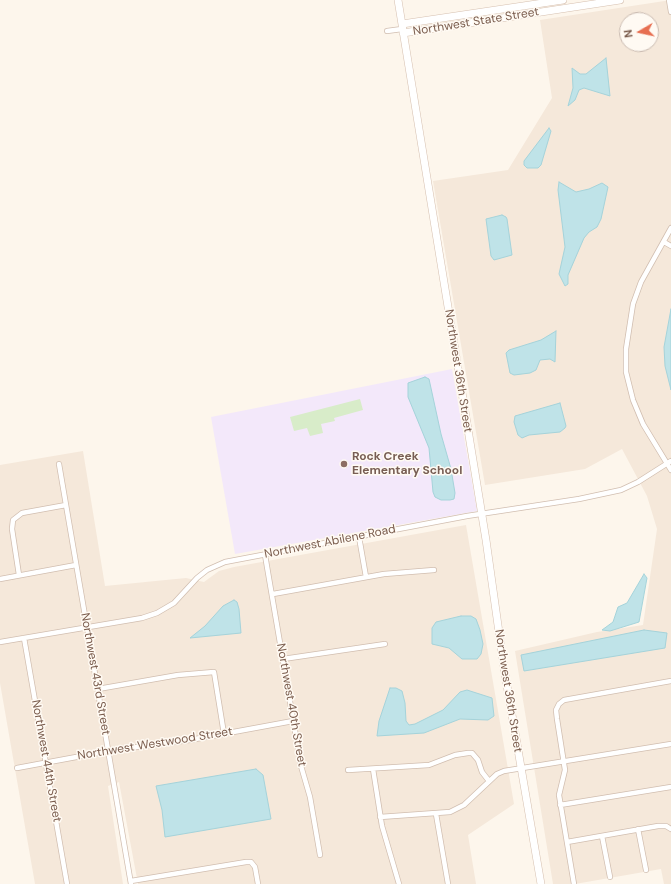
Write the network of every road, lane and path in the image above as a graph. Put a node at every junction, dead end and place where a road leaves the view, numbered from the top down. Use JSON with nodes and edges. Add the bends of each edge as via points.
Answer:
{"nodes":[{"id":1,"x":398,"y":0,"type":"edge"},
{"id":2,"x":563,"y":0,"type":"edge"},
{"id":3,"x":620,"y":0,"type":"edge"},
{"id":4,"x":669,"y":0,"type":"edge"},
{"id":5,"x":529,"y":3,"type":"edge"},
{"id":6,"x":671,"y":12,"type":"edge"},
{"id":7,"x":402,"y":29,"type":"junction"},
{"id":8,"x":387,"y":31,"type":"dead end"},
{"id":9,"x":671,"y":228,"type":"edge"},
{"id":10,"x":664,"y":242,"type":"junction"},
{"id":11,"x":671,"y":246,"type":"edge"},
{"id":12,"x":669,"y":462,"type":"edge"},
{"id":13,"x":59,"y":464,"type":"dead end"},
{"id":14,"x":671,"y":470,"type":"edge"},
{"id":15,"x":66,"y":505,"type":"junction"},
{"id":16,"x":482,"y":514,"type":"junction"},
{"id":17,"x":359,"y":537,"type":"junction"},
{"id":18,"x":266,"y":555,"type":"junction"},
{"id":19,"x":76,"y":565,"type":"junction"},
{"id":20,"x":434,"y":570,"type":"dead end"},
{"id":21,"x":19,"y":575,"type":"junction"},
{"id":22,"x":366,"y":578,"type":"junction"},
{"id":23,"x":0,"y":579,"type":"edge"},
{"id":24,"x":273,"y":594,"type":"junction"},
{"id":25,"x":86,"y":627,"type":"junction"},
{"id":26,"x":24,"y":638,"type":"junction"},
{"id":27,"x":0,"y":642,"type":"edge"},
{"id":28,"x":386,"y":644,"type":"dead end"},
{"id":29,"x":283,"y":659,"type":"junction"},
{"id":30,"x":671,"y":681,"type":"edge"},
{"id":31,"x":98,"y":690,"type":"junction"},
{"id":32,"x":293,"y":721,"type":"junction"},
{"id":33,"x":224,"y":734,"type":"junction"},
{"id":34,"x":671,"y":744,"type":"edge"},
{"id":35,"x":109,"y":751,"type":"junction"},
{"id":36,"x":46,"y":762,"type":"junction"},
{"id":37,"x":564,"y":762,"type":"junction"},
{"id":38,"x":17,"y":768,"type":"dead end"},
{"id":39,"x":373,"y":769,"type":"junction"},
{"id":40,"x":521,"y":769,"type":"junction"},
{"id":41,"x":348,"y":770,"type":"dead end"},
{"id":42,"x":489,"y":781,"type":"junction"},
{"id":43,"x":671,"y":787,"type":"edge"},
{"id":44,"x":560,"y":805,"type":"junction"},
{"id":45,"x":436,"y":814,"type":"junction"},
{"id":46,"x":380,"y":817,"type":"junction"},
{"id":47,"x":638,"y":829,"type":"junction"},
{"id":48,"x":671,"y":829,"type":"edge"},
{"id":49,"x":602,"y":836,"type":"junction"},
{"id":50,"x":567,"y":842,"type":"junction"},
{"id":51,"x":320,"y":855,"type":"dead end"},
{"id":52,"x":646,"y":870,"type":"dead end"},
{"id":53,"x":610,"y":877,"type":"dead end"},
{"id":54,"x":131,"y":883,"type":"edge"},
{"id":55,"x":67,"y":884,"type":"edge"},
{"id":56,"x":258,"y":884,"type":"edge"},
{"id":57,"x":399,"y":884,"type":"edge"},
{"id":58,"x":448,"y":884,"type":"edge"},
{"id":59,"x":540,"y":884,"type":"edge"},
{"id":60,"x":574,"y":884,"type":"edge"}],
"edges":[{"from":1,"to":7,"type":"main road","name":"Northwest 36th Street"},
{"from":2,"to":5,"type":"main road","name":"Northwest State Street"},
{"from":3,"to":7,"type":"main road","name":"Northwest State Street"},
{"from":4,"to":6,"type":"street"},
{"from":5,"to":7,"type":"main road","name":"Northwest State Street"},
{"from":7,"to":8,"type":"street"},
{"from":7,"to":16,"type":"main road","name":"Northwest 36th Street"},
{"from":9,"to":10,"type":"street"},
{"from":10,"to":11,"type":"street"},
{"from":10,"to":12,"type":"street","via":[[641,282],[634,304],[626,349],[626,372],[632,400],[643,424]]},
{"from":12,"to":14,"type":"street"},
{"from":12,"to":16,"type":"street","name":"Northwest Abilene Road","via":[[621,490],[579,500]]},
{"from":13,"to":15,"type":"street","name":"Northwest 43rd Street"},
{"from":15,"to":19,"type":"street","name":"Northwest 43rd Street"},
{"from":15,"to":21,"type":"street","via":[[22,513],[13,520]]},
{"from":16,"to":17,"type":"street","name":"Northwest Abilene Road"},
{"from":16,"to":40,"type":"main road","name":"Northwest 36th Street"},
{"from":17,"to":18,"type":"street","name":"Northwest Abilene Road"},
{"from":17,"to":22,"type":"street"},
{"from":18,"to":24,"type":"street","name":"Northwest 40th Street"},
{"from":18,"to":25,"type":"street","name":"Northwest Abilene Road","via":[[215,566],[197,578],[174,603],[157,613],[142,618]]},
{"from":19,"to":21,"type":"street"},
{"from":19,"to":25,"type":"street","name":"Northwest 43rd Street"},
{"from":20,"to":22,"type":"street","via":[[407,571]]},
{"from":21,"to":23,"type":"street"},
{"from":22,"to":24,"type":"street"},
{"from":24,"to":29,"type":"street","name":"Northwest 40th Street"},
{"from":25,"to":26,"type":"street","name":"Northwest Abilene Road"},
{"from":25,"to":31,"type":"street","name":"Northwest 43rd Street"},
{"from":26,"to":27,"type":"street","name":"Northwest Abilene Road"},
{"from":26,"to":36,"type":"street","name":"Northwest 44th Street"},
{"from":28,"to":29,"type":"street"},
{"from":29,"to":32,"type":"street","name":"Northwest 40th Street"},
{"from":30,"to":37,"type":"street","via":[[564,700],[556,710]]},
{"from":31,"to":33,"type":"street","via":[[214,672]]},
{"from":31,"to":35,"type":"street","name":"Northwest 43rd Street"},
{"from":32,"to":33,"type":"street","name":"Northwest Westwood Street"},
{"from":32,"to":51,"type":"street","name":"Northwest 40th Street"},
{"from":33,"to":35,"type":"street","name":"Northwest Westwood Street"},
{"from":34,"to":37,"type":"street"},
{"from":35,"to":36,"type":"street","name":"Northwest Westwood Street"},
{"from":35,"to":54,"type":"street","name":"Northwest 43rd Street"},
{"from":36,"to":38,"type":"street","name":"Northwest Westwood Street"},
{"from":36,"to":55,"type":"street","name":"Northwest 44th Street"},
{"from":37,"to":40,"type":"street"},
{"from":37,"to":44,"type":"street","via":[[565,777],[559,795]]},
{"from":39,"to":41,"type":"street"},
{"from":39,"to":42,"type":"street","via":[[429,765],[455,755],[472,753]]},
{"from":39,"to":46,"type":"street"},
{"from":40,"to":42,"type":"street","via":[[497,774]]},
{"from":40,"to":59,"type":"main road","name":"Northwest 36th Street"},
{"from":42,"to":45,"type":"street","via":[[464,805],[450,812]]},
{"from":43,"to":44,"type":"street"},
{"from":44,"to":50,"type":"street"},
{"from":45,"to":46,"type":"street"},
{"from":45,"to":58,"type":"street"},
{"from":46,"to":57,"type":"street"},
{"from":47,"to":48,"type":"street","via":[[658,826]]},
{"from":47,"to":49,"type":"street"},
{"from":47,"to":52,"type":"street"},
{"from":49,"to":50,"type":"street"},
{"from":49,"to":53,"type":"street"},
{"from":50,"to":60,"type":"street"},
{"from":54,"to":56,"type":"street","via":[[251,862],[255,867]]}]}
